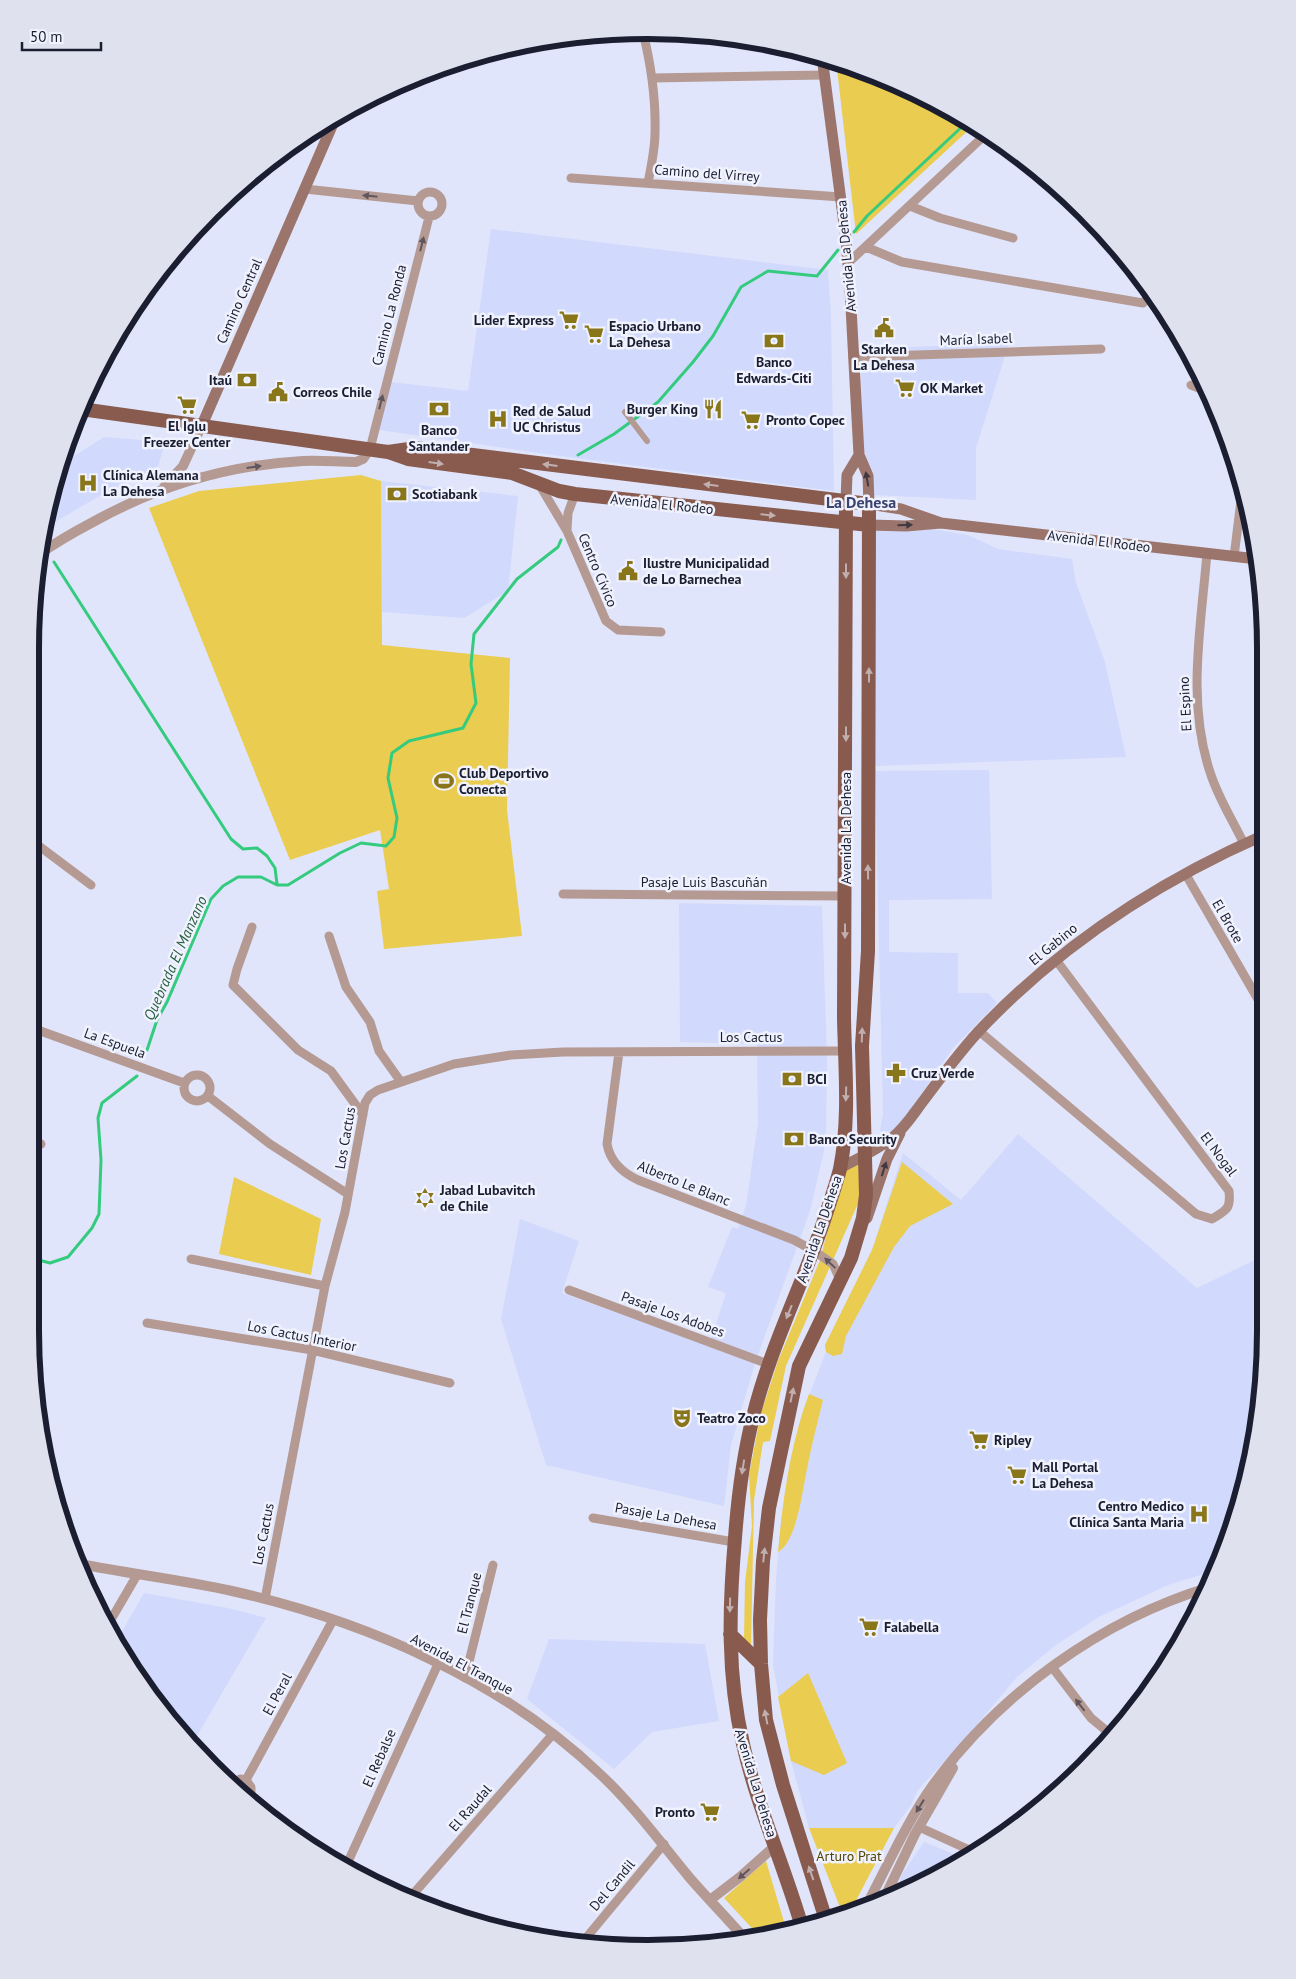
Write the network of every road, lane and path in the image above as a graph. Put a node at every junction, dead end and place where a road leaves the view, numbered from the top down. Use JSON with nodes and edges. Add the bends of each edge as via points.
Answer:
{"nodes":[{"id":1,"x":644,"y":39,"type":"edge"},
{"id":2,"x":823,"y":65,"type":"edge"},
{"id":3,"x":825,"y":75,"type":"junction"},
{"id":4,"x":652,"y":78,"type":"junction"},
{"id":5,"x":331,"y":128,"type":"edge"},
{"id":6,"x":982,"y":138,"type":"edge"},
{"id":7,"x":571,"y":178,"type":"dead end"},
{"id":8,"x":648,"y":183,"type":"junction"},
{"id":9,"x":304,"y":190,"type":"junction"},
{"id":10,"x":841,"y":197,"type":"junction"},
{"id":11,"x":418,"y":201,"type":"junction"},
{"id":12,"x":910,"y":206,"type":"junction"},
{"id":13,"x":429,"y":217,"type":"junction"},
{"id":14,"x":1013,"y":238,"type":"dead end"},
{"id":15,"x":866,"y":247,"type":"junction"},
{"id":16,"x":848,"y":263,"type":"junction"},
{"id":17,"x":1147,"y":298,"type":"edge"},
{"id":18,"x":1101,"y":349,"type":"dead end"},
{"id":19,"x":853,"y":357,"type":"junction"},
{"id":20,"x":1191,"y":385,"type":"dead end"},
{"id":21,"x":1198,"y":388,"type":"edge"},
{"id":22,"x":87,"y":410,"type":"edge"},
{"id":23,"x":627,"y":415,"type":"dead end"},
{"id":24,"x":202,"y":425,"type":"junction"},
{"id":25,"x":647,"y":441,"type":"dead end"},
{"id":26,"x":370,"y":449,"type":"junction"},
{"id":27,"x":388,"y":452,"type":"junction"},
{"id":28,"x":858,"y":455,"type":"junction"},
{"id":29,"x":187,"y":458,"type":"junction"},
{"id":30,"x":206,"y":476,"type":"junction"},
{"id":31,"x":539,"y":484,"type":"junction"},
{"id":32,"x":740,"y":488,"type":"junction"},
{"id":33,"x":161,"y":489,"type":"junction"},
{"id":34,"x":575,"y":494,"type":"junction"},
{"id":35,"x":846,"y":501,"type":"junction"},
{"id":36,"x":869,"y":504,"type":"junction"},
{"id":37,"x":1240,"y":506,"type":"edge"},
{"id":38,"x":731,"y":511,"type":"junction"},
{"id":39,"x":941,"y":522,"type":"junction"},
{"id":40,"x":846,"y":523,"type":"junction"},
{"id":41,"x":869,"y":525,"type":"junction"},
{"id":42,"x":567,"y":530,"type":"junction"},
{"id":43,"x":47,"y":550,"type":"edge"},
{"id":44,"x":1207,"y":553,"type":"junction"},
{"id":45,"x":1234,"y":557,"type":"junction"},
{"id":46,"x":1251,"y":558,"type":"edge"},
{"id":47,"x":661,"y":632,"type":"dead end"},
{"id":48,"x":1257,"y":838,"type":"edge"},
{"id":49,"x":1244,"y":844,"type":"junction"},
{"id":50,"x":39,"y":846,"type":"edge"},
{"id":51,"x":1186,"y":873,"type":"junction"},
{"id":52,"x":91,"y":885,"type":"dead end"},
{"id":53,"x":563,"y":894,"type":"dead end"},
{"id":54,"x":845,"y":896,"type":"junction"},
{"id":55,"x":252,"y":927,"type":"dead end"},
{"id":56,"x":329,"y":936,"type":"dead end"},
{"id":57,"x":1056,"y":960,"type":"junction"},
{"id":58,"x":1257,"y":997,"type":"edge"},
{"id":59,"x":39,"y":1030,"type":"edge"},
{"id":60,"x":979,"y":1031,"type":"junction"},
{"id":61,"x":845,"y":1051,"type":"junction"},
{"id":62,"x":619,"y":1052,"type":"junction"},
{"id":63,"x":401,"y":1082,"type":"junction"},
{"id":64,"x":184,"y":1083,"type":"junction"},
{"id":65,"x":208,"y":1096,"type":"junction"},
{"id":66,"x":363,"y":1115,"type":"junction"},
{"id":67,"x":903,"y":1127,"type":"junction"},
{"id":68,"x":866,"y":1153,"type":"junction"},
{"id":69,"x":840,"y":1168,"type":"junction"},
{"id":70,"x":348,"y":1194,"type":"junction"},
{"id":71,"x":855,"y":1248,"type":"junction"},
{"id":72,"x":814,"y":1251,"type":"junction"},
{"id":73,"x":191,"y":1259,"type":"dead end"},
{"id":74,"x":840,"y":1280,"type":"junction"},
{"id":75,"x":325,"y":1286,"type":"junction"},
{"id":76,"x":568,"y":1290,"type":"dead end"},
{"id":77,"x":147,"y":1323,"type":"dead end"},
{"id":78,"x":312,"y":1350,"type":"junction"},
{"id":79,"x":768,"y":1364,"type":"junction"},
{"id":80,"x":450,"y":1382,"type":"dead end"},
{"id":81,"x":593,"y":1518,"type":"dead end"},
{"id":82,"x":734,"y":1542,"type":"junction"},
{"id":83,"x":86,"y":1565,"type":"edge"},
{"id":84,"x":493,"y":1565,"type":"dead end"},
{"id":85,"x":137,"y":1575,"type":"junction"},
{"id":86,"x":1198,"y":1591,"type":"edge"},
{"id":87,"x":265,"y":1599,"type":"junction"},
{"id":88,"x":112,"y":1619,"type":"edge"},
{"id":89,"x":333,"y":1620,"type":"junction"},
{"id":90,"x":730,"y":1634,"type":"junction"},
{"id":91,"x":438,"y":1664,"type":"junction"},
{"id":92,"x":761,"y":1664,"type":"junction"},
{"id":93,"x":1052,"y":1667,"type":"junction"},
{"id":94,"x":465,"y":1678,"type":"junction"},
{"id":95,"x":1107,"y":1731,"type":"edge"},
{"id":96,"x":553,"y":1734,"type":"junction"},
{"id":97,"x":971,"y":1740,"type":"junction"},
{"id":98,"x":246,"y":1780,"type":"junction"},
{"id":99,"x":237,"y":1781,"type":"edge"},
{"id":100,"x":251,"y":1793,"type":"edge"},
{"id":101,"x":919,"y":1827,"type":"junction"},
{"id":102,"x":664,"y":1844,"type":"junction"},
{"id":103,"x":775,"y":1846,"type":"junction"},
{"id":104,"x":968,"y":1849,"type":"edge"},
{"id":105,"x":348,"y":1862,"type":"edge"},
{"id":106,"x":888,"y":1891,"type":"edge"},
{"id":107,"x":414,"y":1893,"type":"edge"},
{"id":108,"x":870,"y":1898,"type":"edge"},
{"id":109,"x":710,"y":1900,"type":"junction"},
{"id":110,"x":824,"y":1914,"type":"edge"},
{"id":111,"x":800,"y":1921,"type":"edge"},
{"id":112,"x":740,"y":1933,"type":"edge"},
{"id":113,"x":587,"y":1937,"type":"edge"}],
"edges":[{"from":1,"to":4,"type":"street"},
{"from":2,"to":3,"type":"main road","name":"Avenida La Dehesa"},
{"from":3,"to":4,"type":"street"},
{"from":3,"to":10,"type":"main road","name":"Avenida La Dehesa"},
{"from":4,"to":8,"type":"street","via":[[656,135]]},
{"from":5,"to":9,"type":"main road","name":"Camino Central"},
{"from":6,"to":12,"type":"street"},
{"from":7,"to":8,"type":"street","name":"Camino del Virrey"},
{"from":8,"to":10,"type":"street","name":"Camino del Virrey"},
{"from":11,"to":9,"type":"street","name":"Camino La Ronda","one_way":true},
{"from":9,"to":24,"type":"main road","name":"Camino Central"},
{"from":10,"to":16,"type":"main road","name":"Avenida La Dehesa"},
{"from":11,"to":13,"type":"street","via":[[422,214]]},
{"from":11,"to":13,"type":"street","name":"Camino La Ronda","via":[[430,192],[439,195],[442,210]]},
{"from":12,"to":14,"type":"street","via":[[940,218]]},
{"from":12,"to":15,"type":"street"},
{"from":26,"to":13,"type":"street","name":"Camino La Ronda","one_way":true},
{"from":15,"to":16,"type":"street"},
{"from":15,"to":17,"type":"street","via":[[902,262],[1142,303]]},
{"from":16,"to":19,"type":"main road","name":"Avenida La Dehesa"},
{"from":18,"to":19,"type":"street","name":"María Isabel"},
{"from":19,"to":28,"type":"main road","name":"Avenida La Dehesa"},
{"from":20,"to":21,"type":"street"},
{"from":22,"to":24,"type":"main road","name":"Avenida El Rodeo"},
{"from":23,"to":25,"type":"street"},
{"from":24,"to":26,"type":"main road","name":"Avenida El Rodeo"},
{"from":24,"to":29,"type":"street","name":"Camino Central"},
{"from":26,"to":27,"type":"main road","name":"Avenida El Rodeo"},
{"from":30,"to":26,"type":"street","one_way":true,"via":[[285,463],[356,462],[364,459]]},
{"from":27,"to":31,"type":"main road","name":"Avenida El Rodeo","one_way":true,"via":[[408,459],[512,474]]},
{"from":32,"to":27,"type":"main road","name":"Avenida El Rodeo","one_way":true,"via":[[416,448]]},
{"from":28,"to":35,"type":"main road","name":"Avenida La Dehesa","via":[[847,475]]},
{"from":36,"to":28,"type":"main road","name":"Avenida La Dehesa","one_way":true,"via":[[868,476]]},
{"from":29,"to":30,"type":"street","via":[[191,470]]},
{"from":29,"to":33,"type":"street","name":"Camino Central","via":[[177,474]]},
{"from":30,"to":33,"type":"street"},
{"from":31,"to":34,"type":"main road","name":"Avenida El Rodeo"},
{"from":31,"to":42,"type":"street","name":"Centro Cívico"},
{"from":32,"to":35,"type":"main road","name":"Avenida El Rodeo"},
{"from":32,"to":38,"type":"main road","via":[[746,504]]},
{"from":33,"to":43,"type":"street","via":[[105,515]]},
{"from":34,"to":38,"type":"main road","name":"Avenida El Rodeo"},
{"from":34,"to":42,"type":"street","name":"Centro Cívico","via":[[569,506]]},
{"from":35,"to":36,"type":"main road","name":"Avenida El Rodeo"},
{"from":35,"to":40,"type":"main road","name":"Avenida La Dehesa"},
{"from":36,"to":39,"type":"main road","name":"Avenida El Rodeo","via":[[901,509]]},
{"from":36,"to":41,"type":"main road","name":"Avenida La Dehesa"},
{"from":37,"to":45,"type":"street"},
{"from":38,"to":40,"type":"main road","name":"Avenida El Rodeo","one_way":true},
{"from":41,"to":39,"type":"main road","name":"Avenida El Rodeo","one_way":true,"via":[[906,526]]},
{"from":39,"to":44,"type":"main road","name":"Avenida El Rodeo"},
{"from":40,"to":41,"type":"main road","name":"Avenida El Rodeo"},
{"from":40,"to":54,"type":"main road","name":"Avenida La Dehesa","one_way":true},
{"from":68,"to":41,"type":"main road","name":"Avenida La Dehesa","one_way":true,"via":[[862,1046],[868,951]]},
{"from":42,"to":47,"type":"street","name":"Centro Cívico","via":[[609,625],[623,631]]},
{"from":44,"to":45,"type":"main road","name":"Avenida El Rodeo"},
{"from":44,"to":49,"type":"street","name":"El Espino","via":[[1197,677],[1198,724],[1215,786]]},
{"from":45,"to":46,"type":"main road","name":"Avenida El Rodeo"},
{"from":48,"to":49,"type":"main road","name":"El Gabino"},
{"from":49,"to":51,"type":"main road","name":"El Gabino"},
{"from":50,"to":52,"type":"street"},
{"from":51,"to":57,"type":"main road","name":"El Gabino","via":[[1112,918]]},
{"from":51,"to":58,"type":"street","name":"El Brote"},
{"from":53,"to":54,"type":"street","name":"Pasaje Luis Bascuñán"},
{"from":54,"to":61,"type":"main road","name":"Avenida La Dehesa","one_way":true},
{"from":55,"to":66,"type":"street","via":[[233,985],[298,1050],[331,1071]]},
{"from":56,"to":63,"type":"street","via":[[346,987],[370,1022],[379,1051]]},
{"from":57,"to":60,"type":"main road","name":"El Gabino"},
{"from":57,"to":60,"type":"street","name":"El Nogal","via":[[1230,1191],[1226,1210],[1212,1218],[1196,1214]]},
{"from":59,"to":64,"type":"street","name":"La Espuela"},
{"from":60,"to":67,"type":"main road","name":"El Gabino"},
{"from":61,"to":62,"type":"street","name":"Los Cactus"},
{"from":61,"to":69,"type":"main road","name":"Avenida La Dehesa","one_way":true},
{"from":62,"to":63,"type":"street","name":"Los Cactus","via":[[540,1053],[482,1059],[454,1064]]},
{"from":62,"to":72,"type":"street","name":"Alberto Le Blanc","via":[[607,1144],[609,1154],[618,1167],[638,1180],[794,1240]]},
{"from":63,"to":66,"type":"street","name":"Los Cactus","via":[[370,1095]]},
{"from":64,"to":65,"type":"street","via":[[184,1092],[190,1100],[199,1102]]},
{"from":64,"to":65,"type":"street","via":[[191,1076],[205,1077],[210,1085]]},
{"from":65,"to":70,"type":"street","via":[[270,1144]]},
{"from":66,"to":70,"type":"street","name":"Los Cactus"},
{"from":67,"to":68,"type":"main road","name":"El Gabino","via":[[892,1138]]},
{"from":71,"to":67,"type":"main road","name":"El Gabino","one_way":true,"via":[[887,1159]]},
{"from":68,"to":69,"type":"main road","name":"El Gabino"},
{"from":68,"to":71,"type":"main road","name":"Avenida La Dehesa","via":[[866,1195]]},
{"from":69,"to":72,"type":"main road","name":"Avenida La Dehesa"},
{"from":70,"to":75,"type":"street","name":"Los Cactus"},
{"from":71,"to":74,"type":"main road","name":"Avenida La Dehesa"},
{"from":74,"to":72,"type":"street","name":"Alberto Le Blanc","one_way":true,"via":[[834,1264]]},
{"from":72,"to":79,"type":"main road","name":"Avenida La Dehesa","one_way":true},
{"from":73,"to":75,"type":"street"},
{"from":92,"to":74,"type":"main road","name":"Avenida La Dehesa","one_way":true,"via":[[763,1562],[769,1508],[782,1444],[799,1366]]},
{"from":75,"to":78,"type":"street","name":"Los Cactus"},
{"from":76,"to":79,"type":"street","name":"Pasaje Los Adobes"},
{"from":77,"to":78,"type":"street","name":"Los Cactus Interior"},
{"from":78,"to":80,"type":"street","name":"Los Cactus Interior"},
{"from":78,"to":87,"type":"street","name":"Los Cactus"},
{"from":79,"to":82,"type":"main road","name":"Avenida La Dehesa","one_way":true,"via":[[746,1446]]},
{"from":81,"to":82,"type":"street","name":"Pasaje La Dehesa"},
{"from":82,"to":90,"type":"main road","name":"Avenida La Dehesa","one_way":true},
{"from":83,"to":85,"type":"street","name":"Avenida El Tranque"},
{"from":84,"to":94,"type":"street","name":"El Tranque"},
{"from":85,"to":87,"type":"street","name":"Avenida El Tranque"},
{"from":85,"to":88,"type":"street"},
{"from":86,"to":93,"type":"street","via":[[1125,1620]]},
{"from":87,"to":89,"type":"street","name":"Avenida El Tranque"},
{"from":89,"to":91,"type":"street","name":"Avenida El Tranque"},
{"from":89,"to":98,"type":"street","name":"El Peral"},
{"from":90,"to":92,"type":"main road"},
{"from":90,"to":103,"type":"main road","name":"Avenida La Dehesa","via":[[734,1695],[743,1746]]},
{"from":91,"to":94,"type":"street","name":"Avenida El Tranque"},
{"from":91,"to":105,"type":"street","name":"El Rebalse"},
{"from":110,"to":92,"type":"main road","name":"Avenida La Dehesa","one_way":true,"via":[[769,1729]]},
{"from":95,"to":93,"type":"street","one_way":true,"via":[[1091,1718]]},
{"from":93,"to":97,"type":"street"},
{"from":94,"to":96,"type":"street","name":"Avenida El Tranque"},
{"from":96,"to":102,"type":"street","name":"Avenida El Tranque","via":[[623,1796]]},
{"from":96,"to":107,"type":"street","name":"El Raudal"},
{"from":97,"to":101,"type":"street"},
{"from":97,"to":108,"type":"street","one_way":true,"via":[[924,1798]]},
{"from":98,"to":99,"type":"street"},
{"from":98,"to":100,"type":"street"},
{"from":101,"to":104,"type":"street"},
{"from":101,"to":106,"type":"street"},
{"from":102,"to":109,"type":"street","name":"Avenida El Tranque"},
{"from":102,"to":113,"type":"street","name":"Del Candil"},
{"from":103,"to":109,"type":"street","one_way":true},
{"from":103,"to":111,"type":"main road","name":"Avenida La Dehesa"},
{"from":109,"to":112,"type":"street","name":"Avenida El Tranque"}]}
